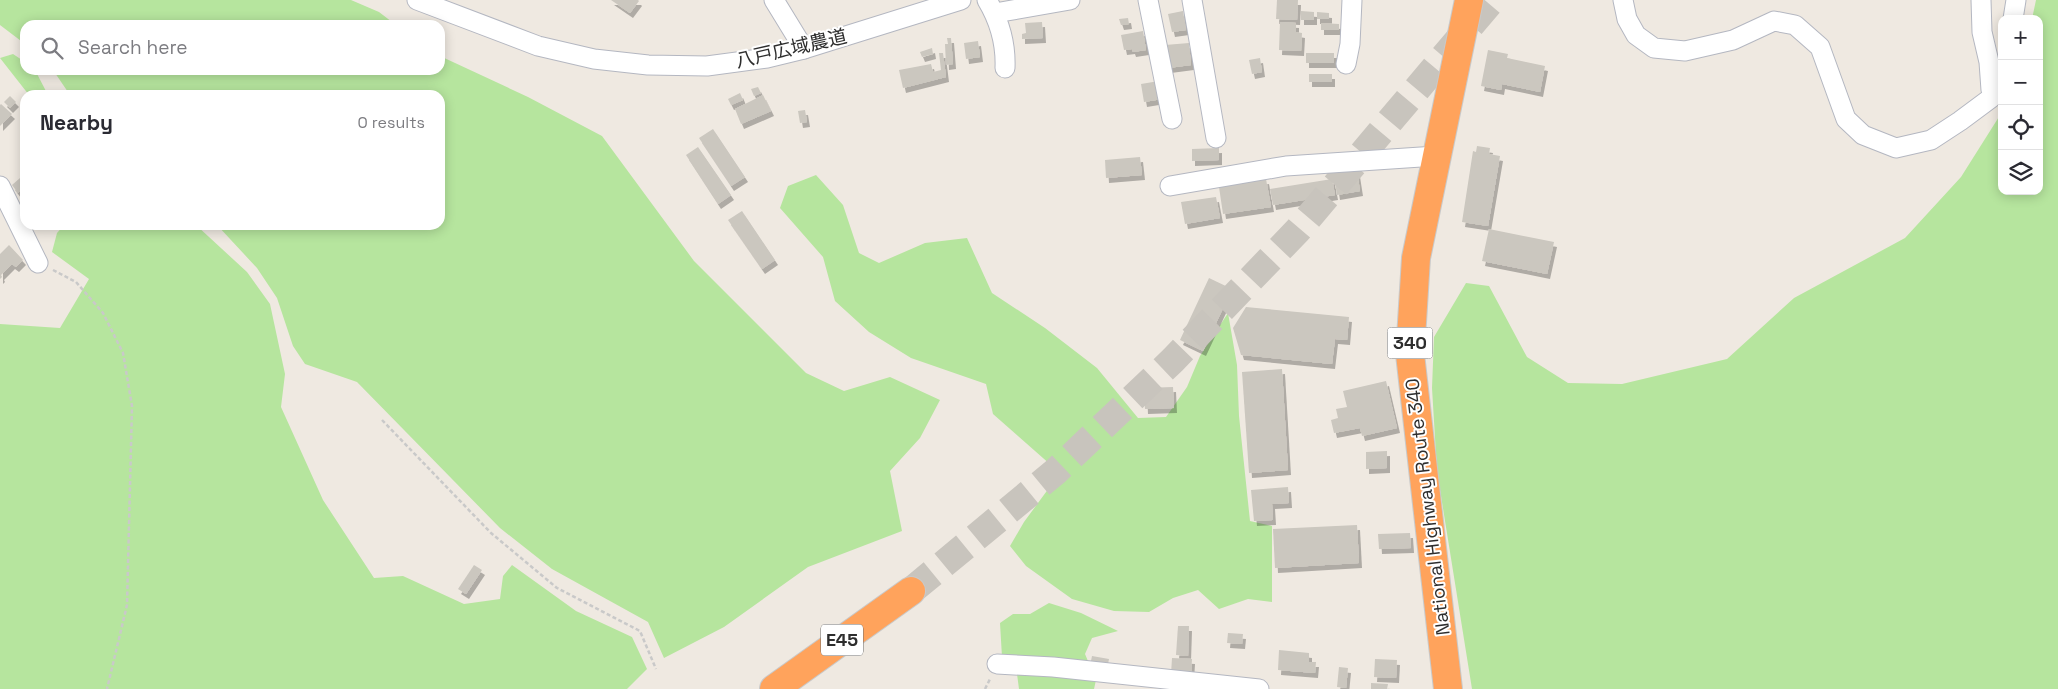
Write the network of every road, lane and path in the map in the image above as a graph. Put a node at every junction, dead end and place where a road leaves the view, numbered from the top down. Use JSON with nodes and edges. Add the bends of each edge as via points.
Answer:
{"nodes":[{"id":1,"x":417,"y":0,"type":"edge"},
{"id":2,"x":774,"y":0,"type":"edge"},
{"id":3,"x":961,"y":0,"type":"edge"},
{"id":4,"x":1070,"y":0,"type":"edge"},
{"id":5,"x":1148,"y":0,"type":"edge"},
{"id":6,"x":1192,"y":0,"type":"edge"},
{"id":7,"x":1352,"y":0,"type":"edge"},
{"id":8,"x":1469,"y":0,"type":"edge"},
{"id":9,"x":1623,"y":0,"type":"edge"},
{"id":10,"x":1981,"y":0,"type":"edge"},
{"id":11,"x":2016,"y":0,"type":"edge"},
{"id":12,"x":991,"y":6,"type":"edge"},
{"id":13,"x":2014,"y":15,"type":"edge"},
{"id":14,"x":804,"y":49,"type":"junction"},
{"id":15,"x":1346,"y":64,"type":"dead end"},
{"id":16,"x":1005,"y":68,"type":"dead end"},
{"id":17,"x":1998,"y":80,"type":"edge"},
{"id":18,"x":1991,"y":98,"type":"junction"},
{"id":19,"x":1172,"y":119,"type":"dead end"},
{"id":20,"x":1216,"y":138,"type":"dead end"},
{"id":21,"x":1436,"y":156,"type":"junction"},
{"id":22,"x":0,"y":186,"type":"edge"},
{"id":23,"x":1170,"y":186,"type":"dead end"},
{"id":24,"x":20,"y":227,"type":"edge"},
{"id":25,"x":22,"y":230,"type":"edge"},
{"id":26,"x":38,"y":263,"type":"joint"},
{"id":27,"x":382,"y":420,"type":"dead end"},
{"id":28,"x":911,"y":591,"type":"tunnel mouth"},
{"id":29,"x":997,"y":664,"type":"dead end"},
{"id":30,"x":656,"y":669,"type":"dead end"},
{"id":31,"x":107,"y":689,"type":"edge"},
{"id":32,"x":774,"y":689,"type":"edge"},
{"id":33,"x":1259,"y":689,"type":"edge"},
{"id":34,"x":1448,"y":689,"type":"edge"}],
"edges":[{"from":1,"to":14,"type":"street","name":"八戸広域農道","via":[[538,46],[594,59],[648,65],[707,66]]},
{"from":2,"to":14,"type":"street"},
{"from":3,"to":14,"type":"street","name":"八戸広域農道"},
{"from":4,"to":12,"type":"street"},
{"from":5,"to":19,"type":"street"},
{"from":6,"to":20,"type":"street"},
{"from":7,"to":15,"type":"street"},
{"from":8,"to":21,"type":"highway","name":"National Highway Route 340","number":"340"},
{"from":9,"to":18,"type":"street","via":[[1627,19],[1636,35],[1654,48],[1685,51],[1733,40],[1774,21],[1794,25],[1820,47],[1846,119],[1863,135],[1896,148],[1931,140]]},
{"from":10,"to":18,"type":"street"},
{"from":11,"to":13,"type":"street"},
{"from":12,"to":16,"type":"street","via":[[1001,34]]},
{"from":17,"to":18,"type":"street"},
{"from":21,"to":23,"type":"street","via":[[1286,166]]},
{"from":21,"to":34,"type":"highway","name":"National Highway Route 340","number":"340","via":[[1416,258],[1410,354]]},
{"from":22,"to":24,"type":"street"},
{"from":25,"to":26,"type":"street"},
{"from":26,"to":31,"type":"path","via":[[76,282],[103,313],[123,353],[132,406],[127,605]]},
{"from":27,"to":30,"type":"path","via":[[491,533],[557,588],[640,631]]},
{"from":28,"to":32,"type":"highway","number":"E45"},
{"from":29,"to":33,"type":"street"}]}
